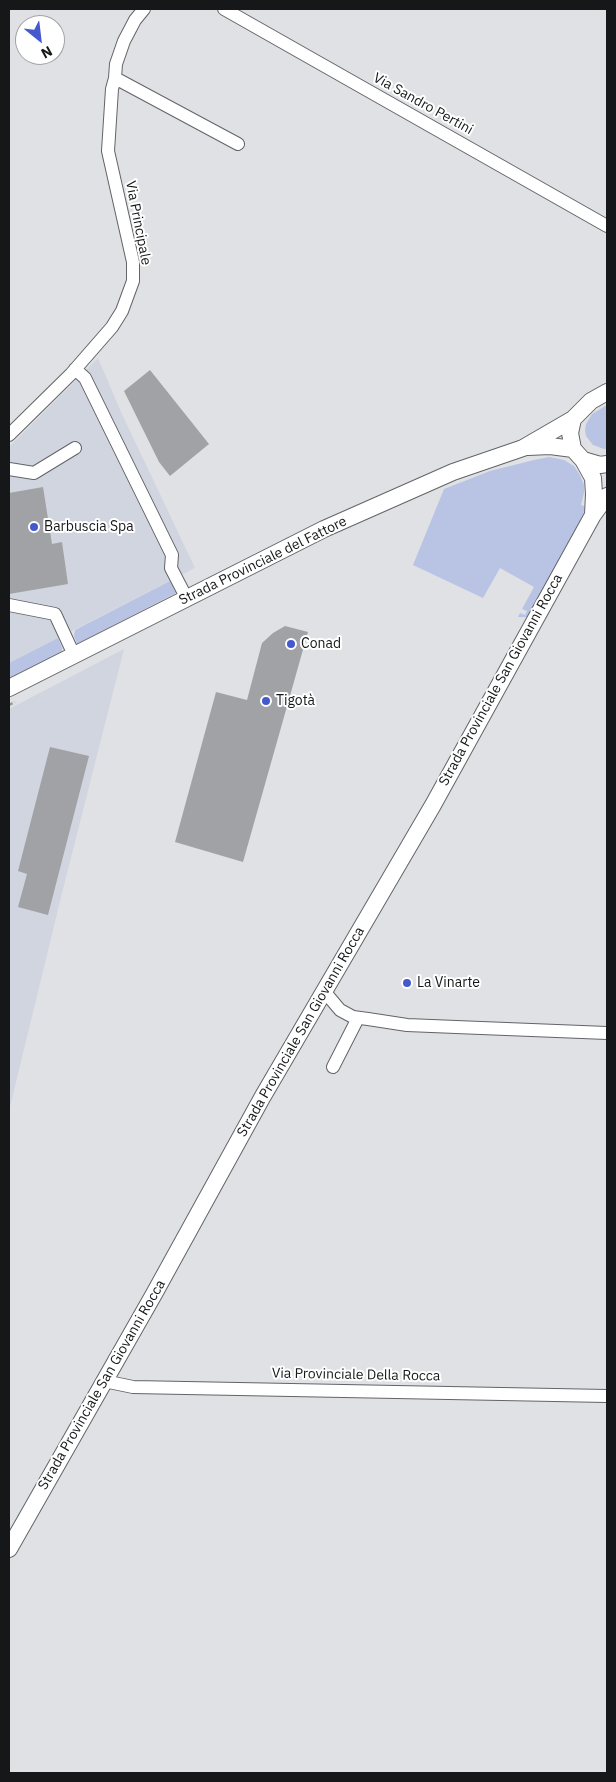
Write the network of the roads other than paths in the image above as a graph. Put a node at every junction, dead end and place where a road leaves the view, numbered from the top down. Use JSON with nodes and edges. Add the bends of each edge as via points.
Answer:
{"nodes":[{"id":1,"x":144,"y":9,"type":"edge"},
{"id":2,"x":224,"y":9,"type":"edge"},
{"id":3,"x":115,"y":78,"type":"junction"},
{"id":4,"x":238,"y":144,"type":"dead end"},
{"id":5,"x":607,"y":226,"type":"edge"},
{"id":6,"x":75,"y":369,"type":"junction"},
{"id":7,"x":607,"y":392,"type":"edge"},
{"id":8,"x":573,"y":419,"type":"junction"},
{"id":9,"x":9,"y":436,"type":"edge"},
{"id":10,"x":75,"y":448,"type":"dead end"},
{"id":11,"x":523,"y":448,"type":"junction"},
{"id":12,"x":578,"y":455,"type":"junction"},
{"id":13,"x":607,"y":464,"type":"edge"},
{"id":14,"x":9,"y":469,"type":"edge"},
{"id":15,"x":607,"y":496,"type":"edge"},
{"id":16,"x":593,"y":515,"type":"junction"},
{"id":17,"x":187,"y":599,"type":"junction"},
{"id":18,"x":9,"y":605,"type":"edge"},
{"id":19,"x":74,"y":655,"type":"junction"},
{"id":20,"x":13,"y":695,"type":"edge"},
{"id":21,"x":324,"y":991,"type":"junction"},
{"id":22,"x":358,"y":1018,"type":"junction"},
{"id":23,"x":607,"y":1032,"type":"edge"},
{"id":24,"x":333,"y":1067,"type":"dead end"},
{"id":25,"x":104,"y":1381,"type":"junction"},
{"id":26,"x":607,"y":1396,"type":"edge"},
{"id":27,"x":9,"y":1549,"type":"edge"}],
"edges":[{"from":1,"to":3,"type":"street","name":"Via Principale","via":[[124,41]]},
{"from":2,"to":5,"type":"street","name":"Via Sandro Pertini"},
{"from":3,"to":4,"type":"street"},
{"from":3,"to":6,"type":"street","name":"Via Principale","via":[[108,152],[132,254],[133,281],[112,328]]},
{"from":6,"to":9,"type":"street","name":"Via Principale"},
{"from":6,"to":17,"type":"street","via":[[84,378],[172,555],[171,568]]},
{"from":7,"to":8,"type":"main road","name":"Strada Provinciale del Fattore","via":[[591,401]]},
{"from":8,"to":11,"type":"main road","name":"Strada Provinciale del Fattore"},
{"from":8,"to":12,"type":"main road","name":"Strada Provinciale San Giovanni Rocca","via":[[570,434]]},
{"from":10,"to":14,"type":"street","via":[[34,473]]},
{"from":11,"to":12,"type":"main road","name":"Strada Provinciale del Fattore","via":[[550,446]]},
{"from":11,"to":17,"type":"main road","name":"Strada Provinciale del Fattore","via":[[453,472],[324,529]]},
{"from":12,"to":13,"type":"main road","name":"Strada Provinciale del Fattore","via":[[600,465]]},
{"from":12,"to":16,"type":"main road","name":"Strada Provinciale San Giovanni Rocca","via":[[593,478]]},
{"from":15,"to":16,"type":"main road","name":"Strada Provinciale San Giovanni Rocca"},
{"from":16,"to":21,"type":"main road","name":"Strada Provinciale San Giovanni Rocca","via":[[432,805]]},
{"from":17,"to":19,"type":"main road","name":"Strada Provinciale del Fattore"},
{"from":18,"to":19,"type":"street","via":[[55,614]]},
{"from":19,"to":20,"type":"main road","name":"Strada Provinciale del Fattore"},
{"from":21,"to":22,"type":"street","via":[[340,1010]]},
{"from":21,"to":25,"type":"main road","name":"Strada Provinciale San Giovanni Rocca"},
{"from":22,"to":23,"type":"street","via":[[417,1025]]},
{"from":22,"to":24,"type":"street"},
{"from":25,"to":26,"type":"street","name":"Via Provinciale Della Rocca","via":[[133,1387]]},
{"from":25,"to":27,"type":"main road","name":"Strada Provinciale San Giovanni Rocca"}]}
